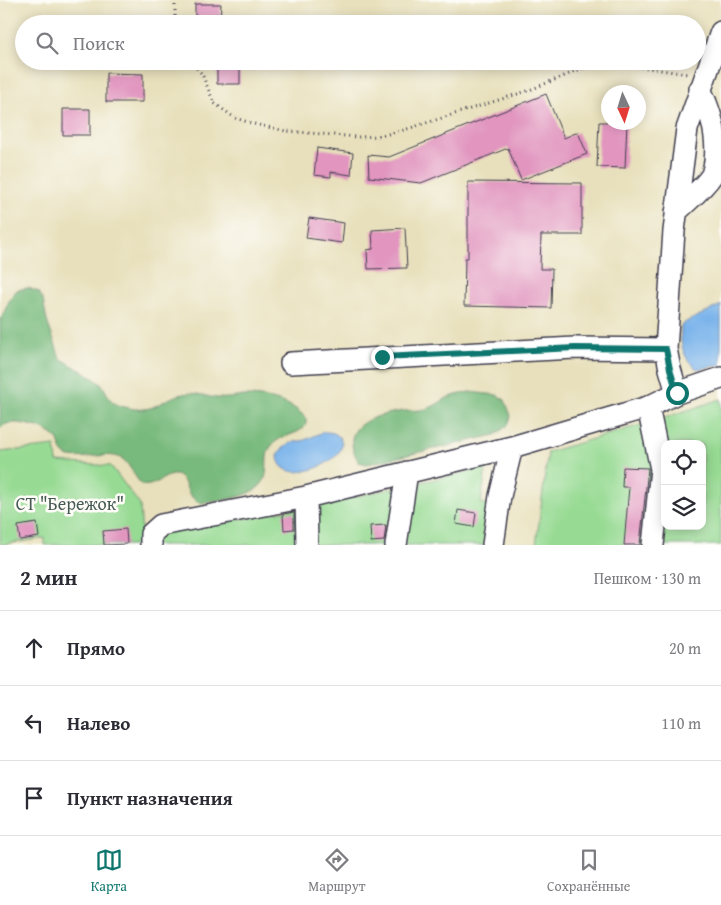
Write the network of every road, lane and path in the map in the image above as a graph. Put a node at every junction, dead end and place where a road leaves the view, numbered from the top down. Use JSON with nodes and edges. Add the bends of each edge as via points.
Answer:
{"nodes":[{"id":1,"x":175,"y":0,"type":"edge"},
{"id":2,"x":175,"y":15,"type":"edge"},
{"id":3,"x":721,"y":32,"type":"edge"},
{"id":4,"x":198,"y":70,"type":"edge"},
{"id":5,"x":579,"y":70,"type":"edge"},
{"id":6,"x":651,"y":70,"type":"edge"},
{"id":7,"x":703,"y":83,"type":"junction"},
{"id":8,"x":676,"y":212,"type":"junction"},
{"id":9,"x":666,"y":349,"type":"junction"},
{"id":10,"x":291,"y":363,"type":"dead end"},
{"id":11,"x":721,"y":378,"type":"edge"},
{"id":12,"x":677,"y":393,"type":"junction"},
{"id":13,"x":648,"y":407,"type":"junction"},
{"id":14,"x":512,"y":447,"type":"junction"},
{"id":15,"x":407,"y":472,"type":"junction"},
{"id":16,"x":306,"y":496,"type":"junction"},
{"id":17,"x":153,"y":537,"type":"edge"},
{"id":18,"x":307,"y":545,"type":"edge"},
{"id":19,"x":396,"y":545,"type":"edge"},
{"id":20,"x":493,"y":545,"type":"edge"},
{"id":21,"x":653,"y":545,"type":"edge"}],
"edges":[{"from":1,"to":2,"type":"path"},
{"from":3,"to":7,"type":"street"},
{"from":4,"to":5,"type":"path","via":[[214,103],[235,118],[286,131],[357,137],[404,130],[526,91]]},
{"from":6,"to":7,"type":"path"},
{"from":7,"to":8,"type":"street","via":[[687,130]]},
{"from":7,"to":8,"type":"street","via":[[718,134],[719,156],[711,176]]},
{"from":8,"to":9,"type":"street"},
{"from":9,"to":10,"type":"street","via":[[575,348]]},
{"from":9,"to":12,"type":"street"},
{"from":11,"to":12,"type":"street"},
{"from":12,"to":13,"type":"street"},
{"from":13,"to":14,"type":"street"},
{"from":13,"to":21,"type":"street","via":[[661,469]]},
{"from":14,"to":15,"type":"street"},
{"from":14,"to":20,"type":"street"},
{"from":15,"to":16,"type":"street"},
{"from":15,"to":19,"type":"street"},
{"from":16,"to":17,"type":"street","via":[[161,524]]},
{"from":16,"to":18,"type":"street"}]}
